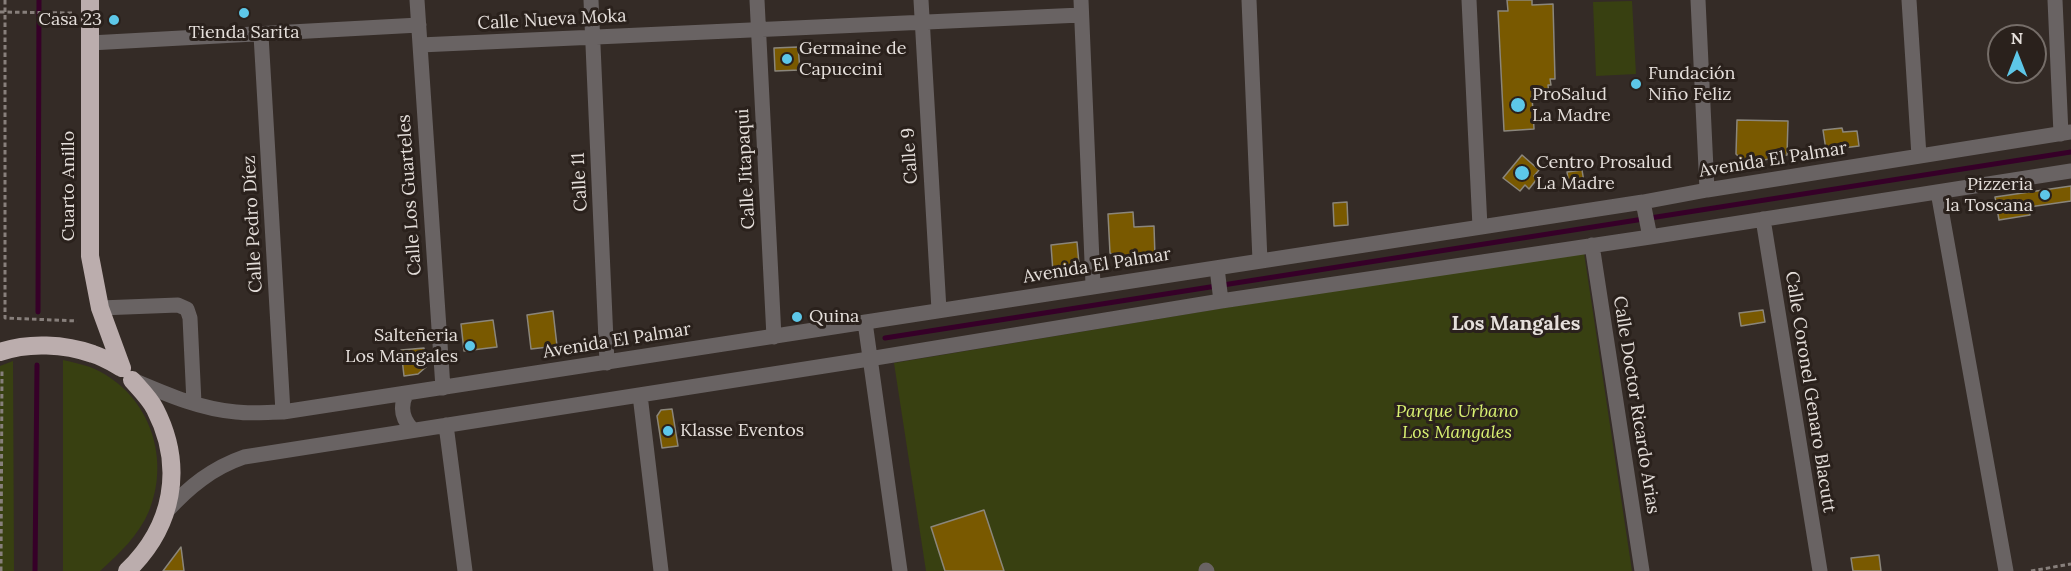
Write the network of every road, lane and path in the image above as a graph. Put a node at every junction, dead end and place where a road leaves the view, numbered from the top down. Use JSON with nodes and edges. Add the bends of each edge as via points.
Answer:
{"nodes":[{"id":1,"x":5,"y":0,"type":"edge"},
{"id":2,"x":90,"y":0,"type":"edge"},
{"id":3,"x":417,"y":0,"type":"edge"},
{"id":4,"x":591,"y":0,"type":"edge"},
{"id":5,"x":757,"y":0,"type":"edge"},
{"id":6,"x":921,"y":0,"type":"edge"},
{"id":7,"x":1249,"y":0,"type":"edge"},
{"id":8,"x":1469,"y":0,"type":"edge"},
{"id":9,"x":1698,"y":0,"type":"edge"},
{"id":10,"x":1909,"y":0,"type":"edge"},
{"id":11,"x":2055,"y":0,"type":"edge"},
{"id":12,"x":1081,"y":8,"type":"edge"},
{"id":13,"x":0,"y":12,"type":"edge"},
{"id":14,"x":7,"y":12,"type":"junction"},
{"id":15,"x":71,"y":13,"type":"dead end"},
{"id":16,"x":921,"y":23,"type":"junction"},
{"id":17,"x":419,"y":25,"type":"junction"},
{"id":18,"x":759,"y":30,"type":"junction"},
{"id":19,"x":261,"y":34,"type":"junction"},
{"id":20,"x":592,"y":38,"type":"junction"},
{"id":21,"x":90,"y":43,"type":"junction"},
{"id":22,"x":420,"y":45,"type":"junction"},
{"id":23,"x":2066,"y":133,"type":"edge"},
{"id":24,"x":1919,"y":156,"type":"junction"},
{"id":25,"x":2071,"y":171,"type":"edge"},
{"id":26,"x":1707,"y":190,"type":"junction"},
{"id":27,"x":1938,"y":192,"type":"junction"},
{"id":28,"x":1644,"y":206,"type":"junction"},
{"id":29,"x":1763,"y":219,"type":"junction"},
{"id":30,"x":1480,"y":227,"type":"junction"},
{"id":31,"x":1649,"y":232,"type":"junction"},
{"id":32,"x":1592,"y":245,"type":"junction"},
{"id":33,"x":1260,"y":261,"type":"junction"},
{"id":34,"x":1217,"y":272,"type":"junction"},
{"id":35,"x":1093,"y":285,"type":"junction"},
{"id":36,"x":1220,"y":296,"type":"junction"},
{"id":37,"x":100,"y":308,"type":"junction"},
{"id":38,"x":939,"y":310,"type":"junction"},
{"id":39,"x":77,"y":321,"type":"dead end"},
{"id":40,"x":865,"y":322,"type":"junction"},
{"id":41,"x":774,"y":337,"type":"junction"},
{"id":42,"x":2,"y":351,"type":"edge"},
{"id":43,"x":869,"y":359,"type":"junction"},
{"id":44,"x":608,"y":363,"type":"junction"},
{"id":45,"x":127,"y":374,"type":"junction"},
{"id":46,"x":443,"y":388,"type":"junction"},
{"id":47,"x":406,"y":394,"type":"junction"},
{"id":48,"x":640,"y":395,"type":"junction"},
{"id":49,"x":194,"y":403,"type":"junction"},
{"id":50,"x":284,"y":412,"type":"junction"},
{"id":51,"x":446,"y":425,"type":"junction"},
{"id":52,"x":412,"y":429,"type":"junction"},
{"id":53,"x":167,"y":511,"type":"junction"},
{"id":54,"x":2071,"y":564,"type":"edge"},
{"id":55,"x":0,"y":571,"type":"edge"},
{"id":56,"x":127,"y":571,"type":"edge"},
{"id":57,"x":465,"y":571,"type":"edge"},
{"id":58,"x":660,"y":571,"type":"edge"},
{"id":59,"x":900,"y":571,"type":"edge"},
{"id":60,"x":1642,"y":571,"type":"edge"},
{"id":61,"x":1820,"y":571,"type":"edge"},
{"id":62,"x":2006,"y":571,"type":"edge"},
{"id":63,"x":2031,"y":571,"type":"edge"}],
"edges":[{"from":1,"to":14,"type":"path"},
{"from":2,"to":21,"type":"highway","name":"Cuarto Anillo"},
{"from":3,"to":17,"type":"street","name":"Calle Los Guarteles"},
{"from":4,"to":20,"type":"street","name":"Calle 11"},
{"from":5,"to":18,"type":"street","name":"Calle Jitapaqui"},
{"from":6,"to":16,"type":"street","name":"Calle 9"},
{"from":7,"to":33,"type":"street"},
{"from":8,"to":30,"type":"street"},
{"from":9,"to":26,"type":"street"},
{"from":10,"to":24,"type":"street"},
{"from":11,"to":23,"type":"street"},
{"from":12,"to":16,"type":"street","name":"Calle Nueva Moka"},
{"from":12,"to":35,"type":"street"},
{"from":13,"to":14,"type":"path"},
{"from":14,"to":15,"type":"path"},
{"from":14,"to":39,"type":"path","via":[[5,318]]},
{"from":16,"to":18,"type":"street","name":"Calle Nueva Moka"},
{"from":16,"to":38,"type":"street","name":"Calle 9"},
{"from":17,"to":19,"type":"street"},
{"from":17,"to":22,"type":"street","name":"Calle Los Guarteles"},
{"from":18,"to":20,"type":"street","name":"Calle Nueva Moka"},
{"from":18,"to":41,"type":"street","name":"Calle Jitapaqui"},
{"from":19,"to":21,"type":"street"},
{"from":19,"to":50,"type":"street","name":"Calle Pedro Díez"},
{"from":20,"to":22,"type":"street","name":"Calle Nueva Moka"},
{"from":20,"to":44,"type":"street","name":"Calle 11"},
{"from":21,"to":37,"type":"highway","name":"Cuarto Anillo","via":[[90,256]]},
{"from":22,"to":46,"type":"street","name":"Calle Los Guarteles"},
{"from":23,"to":24,"type":"street","name":"Avenida El Palmar"},
{"from":24,"to":26,"type":"street","name":"Avenida El Palmar"},
{"from":25,"to":27,"type":"street"},
{"from":26,"to":28,"type":"street","name":"Avenida El Palmar"},
{"from":27,"to":29,"type":"street"},
{"from":27,"to":62,"type":"street"},
{"from":28,"to":30,"type":"street","name":"Avenida El Palmar"},
{"from":28,"to":31,"type":"street"},
{"from":29,"to":31,"type":"street"},
{"from":29,"to":61,"type":"street","name":"Calle Coronel Genaro Blacutt"},
{"from":30,"to":33,"type":"street","name":"Avenida El Palmar"},
{"from":31,"to":32,"type":"street"},
{"from":32,"to":36,"type":"street"},
{"from":32,"to":60,"type":"street","name":"Calle Doctor Ricardo Arias"},
{"from":33,"to":34,"type":"street","name":"Avenida El Palmar"},
{"from":34,"to":35,"type":"street","name":"Avenida El Palmar"},
{"from":34,"to":36,"type":"street"},
{"from":35,"to":38,"type":"street","name":"Avenida El Palmar"},
{"from":36,"to":43,"type":"street"},
{"from":37,"to":45,"type":"highway","name":"Cuarto Anillo"},
{"from":37,"to":49,"type":"street","via":[[178,304],[187,309]]},
{"from":38,"to":40,"type":"street","name":"Avenida El Palmar"},
{"from":40,"to":41,"type":"street","name":"Avenida El Palmar"},
{"from":40,"to":43,"type":"street"},
{"from":41,"to":44,"type":"street","name":"Avenida El Palmar"},
{"from":42,"to":45,"type":"highway","via":[[42,345],[60,347],[92,353]]},
{"from":42,"to":55,"type":"path"},
{"from":43,"to":48,"type":"street"},
{"from":43,"to":59,"type":"street"},
{"from":44,"to":46,"type":"street","name":"Avenida El Palmar"},
{"from":45,"to":49,"type":"street","name":"Avenida El Palmar"},
{"from":45,"to":53,"type":"highway","via":[[155,408],[168,440],[173,476]]},
{"from":46,"to":47,"type":"street","name":"Avenida El Palmar"},
{"from":47,"to":50,"type":"street","name":"Avenida El Palmar"},
{"from":47,"to":52,"type":"street","via":[[403,416]]},
{"from":48,"to":51,"type":"street"},
{"from":48,"to":58,"type":"street"},
{"from":49,"to":50,"type":"street","name":"Avenida El Palmar","via":[[238,412]]},
{"from":51,"to":52,"type":"street"},
{"from":51,"to":57,"type":"street"},
{"from":52,"to":53,"type":"street","via":[[243,457],[217,467]]},
{"from":53,"to":56,"type":"highway","via":[[157,536]]},
{"from":54,"to":63,"type":"path"}]}
